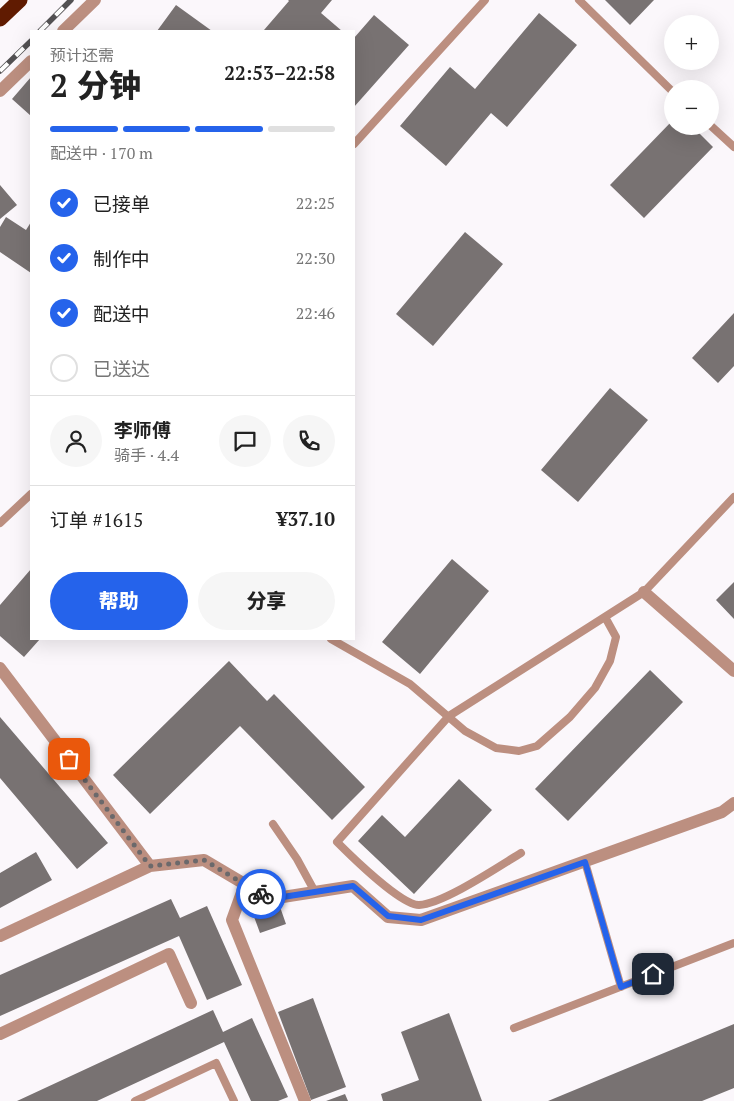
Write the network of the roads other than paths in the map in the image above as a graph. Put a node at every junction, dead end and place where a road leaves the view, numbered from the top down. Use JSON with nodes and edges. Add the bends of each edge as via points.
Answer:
{"nodes":[{"id":1,"x":20,"y":0,"type":"edge"},
{"id":2,"x":95,"y":0,"type":"edge"},
{"id":3,"x":485,"y":0,"type":"edge"},
{"id":4,"x":579,"y":0,"type":"edge"},
{"id":5,"x":0,"y":19,"type":"edge"},
{"id":6,"x":64,"y":30,"type":"edge"},
{"id":7,"x":30,"y":62,"type":"edge"},
{"id":8,"x":664,"y":83,"type":"edge"},
{"id":9,"x":0,"y":90,"type":"edge"},
{"id":10,"x":719,"y":133,"type":"edge"},
{"id":11,"x":355,"y":143,"type":"edge"},
{"id":12,"x":734,"y":147,"type":"edge"},
{"id":13,"x":30,"y":495,"type":"edge"},
{"id":14,"x":734,"y":497,"type":"edge"},
{"id":15,"x":0,"y":523,"type":"edge"},
{"id":16,"x":644,"y":592,"type":"junction"},
{"id":17,"x":605,"y":617,"type":"junction"},
{"id":18,"x":333,"y":640,"type":"edge"},
{"id":19,"x":0,"y":668,"type":"edge"},
{"id":20,"x":734,"y":671,"type":"edge"},
{"id":21,"x":449,"y":716,"type":"junction"},
{"id":22,"x":734,"y":803,"type":"edge"},
{"id":23,"x":273,"y":824,"type":"dead end"},
{"id":24,"x":521,"y":853,"type":"dead end"},
{"id":25,"x":585,"y":862,"type":"junction"},
{"id":26,"x":150,"y":866,"type":"junction"},
{"id":27,"x":245,"y":884,"type":"junction"},
{"id":28,"x":315,"y":892,"type":"junction"},
{"id":29,"x":0,"y":936,"type":"edge"},
{"id":30,"x":734,"y":944,"type":"edge"},
{"id":31,"x":621,"y":987,"type":"junction"},
{"id":32,"x":191,"y":1003,"type":"dead end"},
{"id":33,"x":514,"y":1028,"type":"dead end"},
{"id":34,"x":0,"y":1034,"type":"edge"},
{"id":35,"x":135,"y":1101,"type":"edge"},
{"id":36,"x":234,"y":1101,"type":"edge"},
{"id":37,"x":305,"y":1101,"type":"edge"}],
"edges":[{"from":1,"to":5,"type":"highway"},
{"from":2,"to":6,"type":"street"},
{"from":3,"to":11,"type":"lane"},
{"from":4,"to":8,"type":"lane"},
{"from":7,"to":9,"type":"street"},
{"from":10,"to":12,"type":"lane"},
{"from":13,"to":15,"type":"lane"},
{"from":14,"to":16,"type":"lane"},
{"from":16,"to":17,"type":"lane"},
{"from":16,"to":20,"type":"street"},
{"from":17,"to":21,"type":"lane"},
{"from":17,"to":21,"type":"lane","via":[[616,637],[610,661],[595,688],[537,746],[519,751],[496,748],[465,731]]},
{"from":18,"to":21,"type":"lane","via":[[410,684]]},
{"from":19,"to":26,"type":"street"},
{"from":21,"to":24,"type":"lane","via":[[338,842],[401,898],[418,905],[442,899]]},
{"from":22,"to":25,"type":"street","via":[[722,812]]},
{"from":23,"to":28,"type":"lane"},
{"from":25,"to":28,"type":"street","via":[[421,920],[388,916],[353,886]]},
{"from":25,"to":31,"type":"lane"},
{"from":26,"to":27,"type":"street","via":[[204,860]]},
{"from":26,"to":29,"type":"street"},
{"from":27,"to":28,"type":"street","via":[[270,899]]},
{"from":27,"to":37,"type":"street","via":[[232,920]]},
{"from":30,"to":31,"type":"lane"},
{"from":31,"to":33,"type":"lane"},
{"from":32,"to":34,"type":"street","via":[[169,954]]},
{"from":35,"to":36,"type":"lane","via":[[216,1063]]}]}
